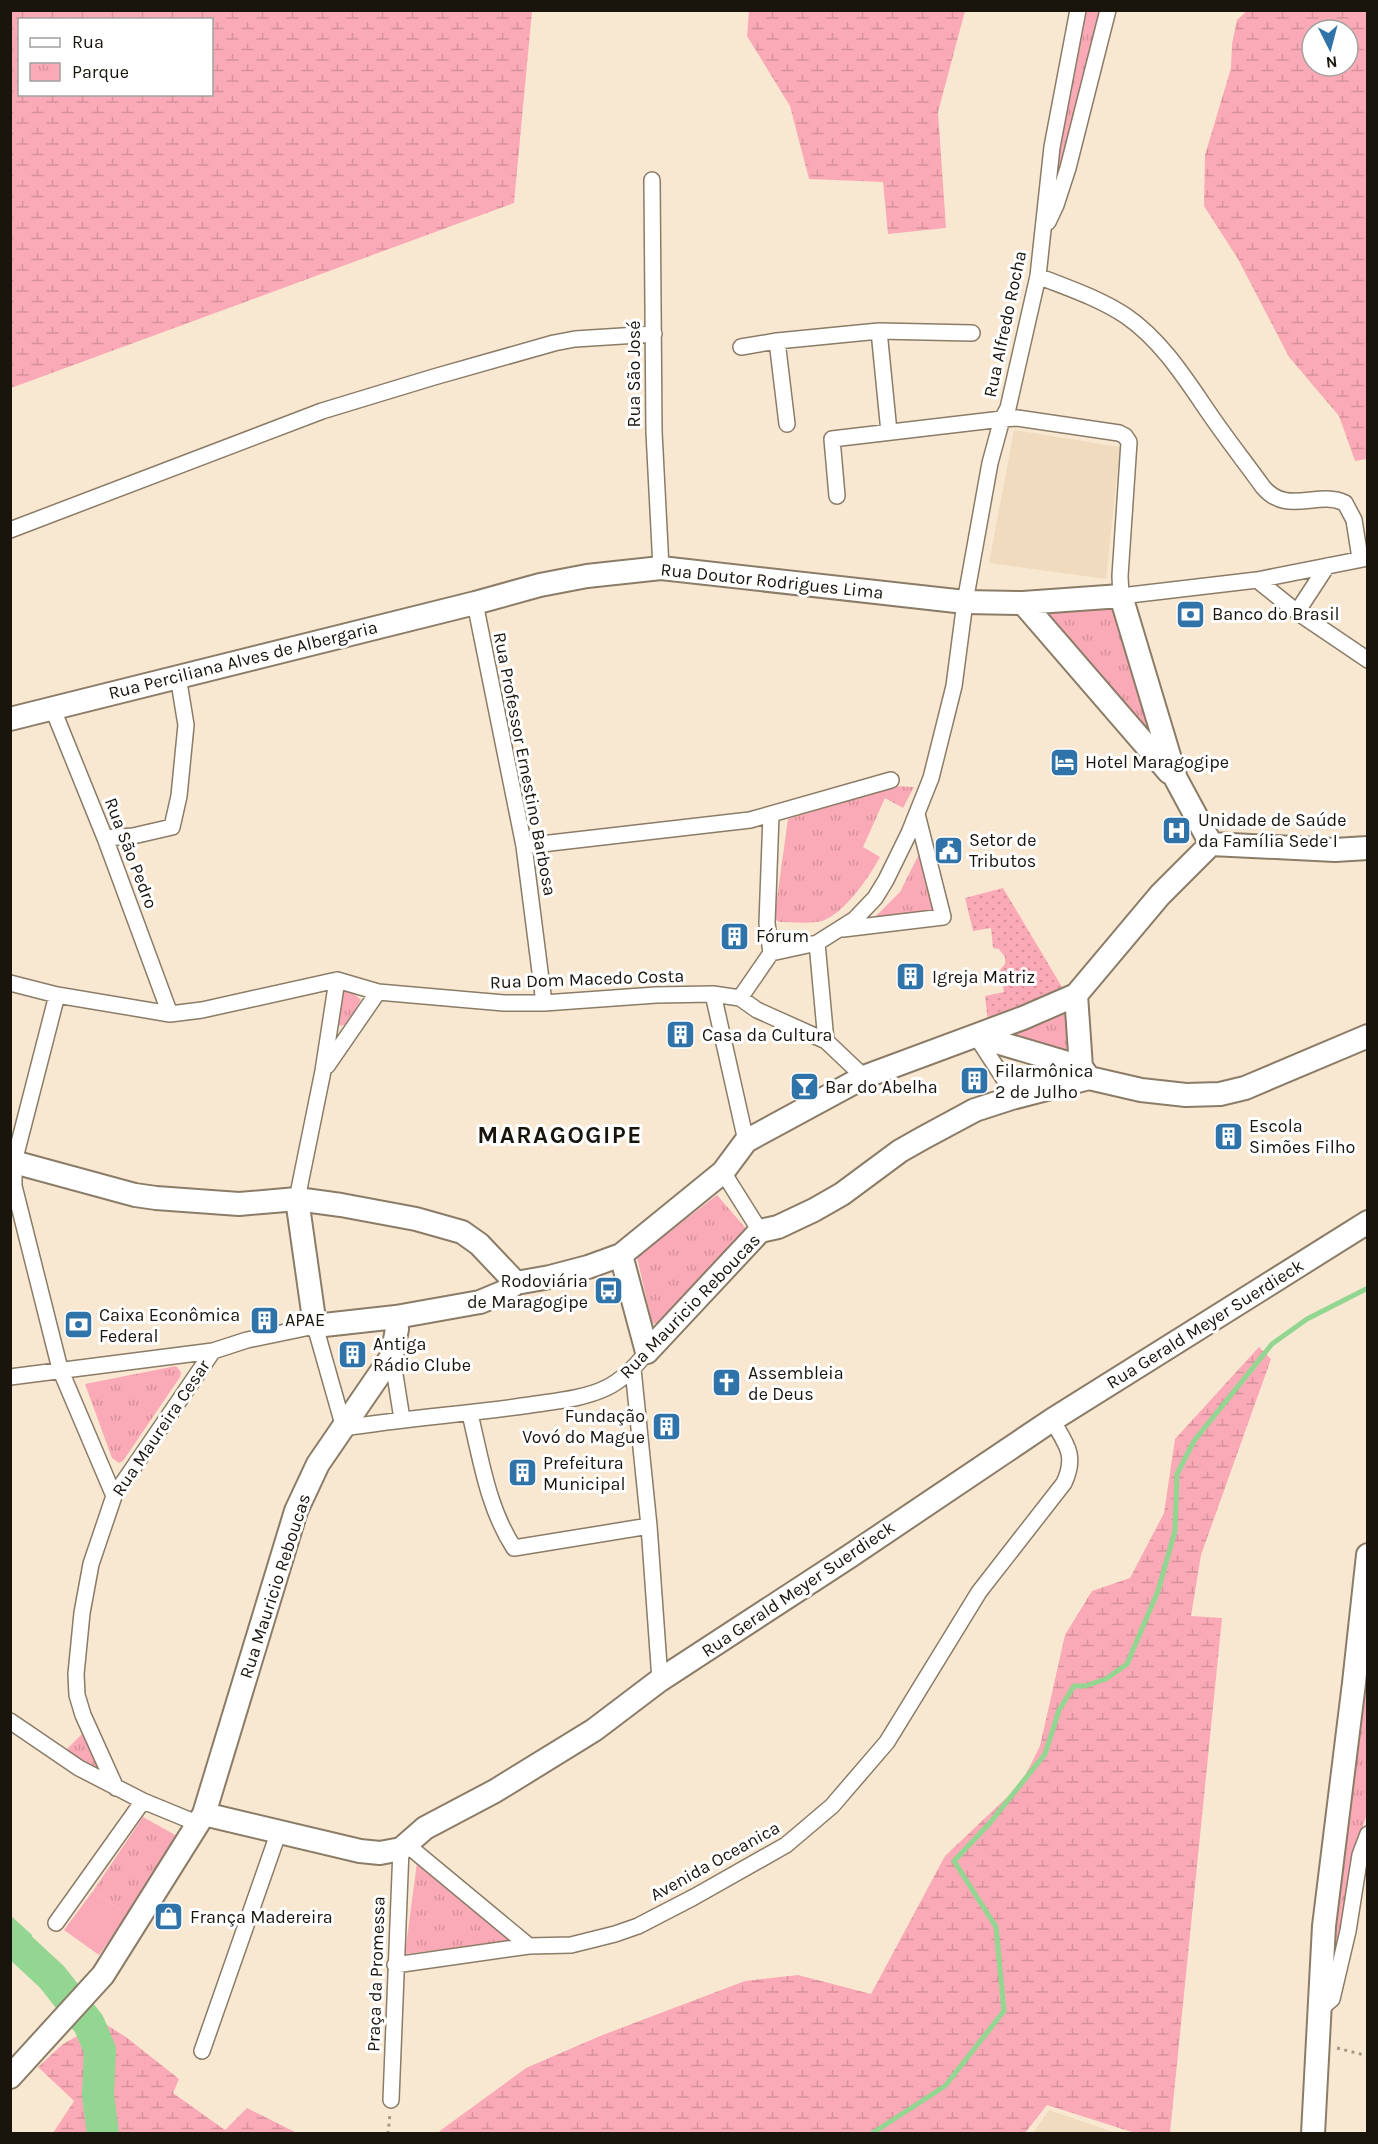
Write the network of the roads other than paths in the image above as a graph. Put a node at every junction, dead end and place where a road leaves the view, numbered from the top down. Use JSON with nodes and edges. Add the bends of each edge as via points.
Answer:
{"nodes":[{"id":1,"x":1078,"y":10,"type":"edge"},
{"id":2,"x":1108,"y":10,"type":"edge"},
{"id":3,"x":652,"y":180,"type":"dead end"},
{"id":4,"x":1042,"y":236,"type":"junction"},
{"id":5,"x":1038,"y":276,"type":"junction"},
{"id":6,"x":879,"y":331,"type":"junction"},
{"id":7,"x":972,"y":333,"type":"dead end"},
{"id":8,"x":654,"y":334,"type":"junction"},
{"id":9,"x":777,"y":341,"type":"junction"},
{"id":10,"x":741,"y":347,"type":"dead end"},
{"id":11,"x":1002,"y":419,"type":"junction"},
{"id":12,"x":787,"y":424,"type":"dead end"},
{"id":13,"x":889,"y":432,"type":"junction"},
{"id":14,"x":837,"y":496,"type":"dead end"},
{"id":15,"x":10,"y":530,"type":"edge"},
{"id":16,"x":1364,"y":558,"type":"edge"},
{"id":17,"x":1327,"y":566,"type":"junction"},
{"id":18,"x":661,"y":568,"type":"junction"},
{"id":19,"x":1257,"y":580,"type":"junction"},
{"id":20,"x":1121,"y":596,"type":"junction"},
{"id":21,"x":965,"y":602,"type":"junction"},
{"id":22,"x":475,"y":603,"type":"junction"},
{"id":23,"x":1023,"y":603,"type":"junction"},
{"id":24,"x":1297,"y":612,"type":"junction"},
{"id":25,"x":1368,"y":660,"type":"edge"},
{"id":26,"x":178,"y":676,"type":"junction"},
{"id":27,"x":52,"y":707,"type":"junction"},
{"id":28,"x":10,"y":719,"type":"edge"},
{"id":29,"x":1176,"y":779,"type":"junction"},
{"id":30,"x":891,"y":780,"type":"dead end"},
{"id":31,"x":917,"y":814,"type":"junction"},
{"id":32,"x":771,"y":815,"type":"junction"},
{"id":33,"x":105,"y":838,"type":"junction"},
{"id":34,"x":1211,"y":844,"type":"junction"},
{"id":35,"x":524,"y":846,"type":"junction"},
{"id":36,"x":1368,"y":848,"type":"edge"},
{"id":37,"x":837,"y":930,"type":"junction"},
{"id":38,"x":817,"y":943,"type":"junction"},
{"id":39,"x":771,"y":953,"type":"junction"},
{"id":40,"x":337,"y":980,"type":"junction"},
{"id":41,"x":10,"y":983,"type":"edge"},
{"id":42,"x":378,"y":992,"type":"junction"},
{"id":43,"x":713,"y":994,"type":"junction"},
{"id":44,"x":1076,"y":995,"type":"junction"},
{"id":45,"x":57,"y":996,"type":"junction"},
{"id":46,"x":740,"y":998,"type":"junction"},
{"id":47,"x":544,"y":1003,"type":"junction"},
{"id":48,"x":171,"y":1014,"type":"junction"},
{"id":49,"x":976,"y":1036,"type":"junction"},
{"id":50,"x":1368,"y":1036,"type":"edge"},
{"id":51,"x":826,"y":1041,"type":"junction"},
{"id":52,"x":1081,"y":1070,"type":"junction"},
{"id":53,"x":323,"y":1071,"type":"junction"},
{"id":54,"x":864,"y":1077,"type":"junction"},
{"id":55,"x":746,"y":1141,"type":"junction"},
{"id":56,"x":12,"y":1161,"type":"edge"},
{"id":57,"x":723,"y":1172,"type":"junction"},
{"id":58,"x":297,"y":1199,"type":"junction"},
{"id":59,"x":1368,"y":1222,"type":"edge"},
{"id":60,"x":760,"y":1231,"type":"junction"},
{"id":61,"x":621,"y":1255,"type":"junction"},
{"id":62,"x":516,"y":1283,"type":"junction"},
{"id":63,"x":396,"y":1317,"type":"junction"},
{"id":64,"x":315,"y":1326,"type":"junction"},
{"id":65,"x":213,"y":1351,"type":"junction"},
{"id":66,"x":647,"y":1352,"type":"junction"},
{"id":67,"x":392,"y":1356,"type":"junction"},
{"id":68,"x":60,"y":1369,"type":"junction"},
{"id":69,"x":633,"y":1369,"type":"junction"},
{"id":70,"x":10,"y":1377,"type":"edge"},
{"id":71,"x":470,"y":1414,"type":"junction"},
{"id":72,"x":402,"y":1419,"type":"junction"},
{"id":73,"x":1052,"y":1420,"type":"junction"},
{"id":74,"x":344,"y":1428,"type":"junction"},
{"id":75,"x":114,"y":1496,"type":"junction"},
{"id":76,"x":649,"y":1526,"type":"junction"},
{"id":77,"x":1368,"y":1555,"type":"edge"},
{"id":78,"x":1361,"y":1677,"type":"edge"},
{"id":79,"x":660,"y":1680,"type":"junction"},
{"id":80,"x":10,"y":1721,"type":"edge"},
{"id":81,"x":116,"y":1788,"type":"junction"},
{"id":82,"x":143,"y":1801,"type":"junction"},
{"id":83,"x":202,"y":1819,"type":"junction"},
{"id":84,"x":279,"y":1832,"type":"junction"},
{"id":85,"x":1368,"y":1834,"type":"edge"},
{"id":86,"x":403,"y":1846,"type":"junction"},
{"id":87,"x":1364,"y":1859,"type":"edge"},
{"id":88,"x":56,"y":1923,"type":"dead end"},
{"id":89,"x":529,"y":1946,"type":"junction"},
{"id":90,"x":395,"y":1965,"type":"junction"},
{"id":91,"x":1320,"y":2009,"type":"junction"},
{"id":92,"x":202,"y":2051,"type":"dead end"},
{"id":93,"x":14,"y":2073,"type":"edge"},
{"id":94,"x":391,"y":2100,"type":"dead end"},
{"id":95,"x":1313,"y":2133,"type":"edge"}],
"edges":[{"from":1,"to":4,"type":"street","name":"Rua Alfredo Rocha","via":[[1052,147]]},
{"from":2,"to":4,"type":"street","via":[[1068,168]]},
{"from":3,"to":8,"type":"street","name":"Rua São José"},
{"from":4,"to":5,"type":"street","name":"Rua Alfredo Rocha"},
{"from":5,"to":11,"type":"street","name":"Rua Alfredo Rocha","via":[[1008,408]]},
{"from":5,"to":16,"type":"street","via":[[1114,309],[1153,339],[1273,496],[1285,501],[1342,502],[1352,515]]},
{"from":6,"to":7,"type":"street"},
{"from":6,"to":9,"type":"street"},
{"from":6,"to":13,"type":"street"},
{"from":8,"to":15,"type":"street","via":[[554,343],[322,411]]},
{"from":8,"to":18,"type":"street","name":"Rua São José"},
{"from":9,"to":10,"type":"street"},
{"from":9,"to":12,"type":"street"},
{"from":11,"to":13,"type":"street"},
{"from":11,"to":20,"type":"street","via":[[1125,436],[1129,442]]},
{"from":11,"to":21,"type":"street","name":"Rua Alfredo Rocha","via":[[990,463]]},
{"from":13,"to":14,"type":"street","via":[[832,439]]},
{"from":16,"to":17,"type":"street"},
{"from":17,"to":19,"type":"street"},
{"from":17,"to":24,"type":"street"},
{"from":18,"to":21,"type":"street","name":"Rua Doutor Rodrigues Lima"},
{"from":18,"to":22,"type":"street","name":"Rua Doutor Rodrigues Lima","via":[[587,576]]},
{"from":19,"to":20,"type":"street"},
{"from":19,"to":24,"type":"street"},
{"from":20,"to":23,"type":"street","name":"Rua Doutor Rodrigues Lima"},
{"from":20,"to":29,"type":"street"},
{"from":21,"to":23,"type":"street","name":"Rua Doutor Rodrigues Lima"},
{"from":21,"to":31,"type":"street","via":[[954,686],[932,778]]},
{"from":22,"to":26,"type":"street","name":"Rua Perciliana Alves de Albergaria"},
{"from":22,"to":35,"type":"street","name":"Rua Professor Ernestino Barbosa"},
{"from":23,"to":29,"type":"street"},
{"from":24,"to":25,"type":"street"},
{"from":26,"to":27,"type":"street","name":"Rua Perciliana Alves de Albergaria"},
{"from":26,"to":33,"type":"street","via":[[186,725],[172,827]]},
{"from":27,"to":28,"type":"street","name":"Rua Perciliana Alves de Albergaria"},
{"from":27,"to":33,"type":"street","name":"Rua São Pedro"},
{"from":29,"to":34,"type":"street"},
{"from":30,"to":32,"type":"street"},
{"from":31,"to":37,"type":"street","via":[[875,898],[855,919]]},
{"from":31,"to":37,"type":"street","via":[[944,917]]},
{"from":32,"to":35,"type":"street"},
{"from":32,"to":39,"type":"street","via":[[767,923]]},
{"from":33,"to":48,"type":"street","name":"Rua São Pedro"},
{"from":34,"to":36,"type":"street"},
{"from":34,"to":44,"type":"street","via":[[1161,895]]},
{"from":35,"to":47,"type":"street","name":"Rua Professor Ernestino Barbosa"},
{"from":37,"to":38,"type":"street"},
{"from":38,"to":39,"type":"street"},
{"from":38,"to":51,"type":"street"},
{"from":39,"to":46,"type":"street"},
{"from":40,"to":42,"type":"street","name":"Rua Dom Macedo Costa"},
{"from":40,"to":48,"type":"street","name":"Rua Dom Macedo Costa"},
{"from":40,"to":53,"type":"street"},
{"from":41,"to":45,"type":"street","name":"Rua Dom Macedo Costa"},
{"from":42,"to":47,"type":"street","name":"Rua Dom Macedo Costa"},
{"from":42,"to":53,"type":"street"},
{"from":43,"to":46,"type":"street","name":"Rua Dom Macedo Costa"},
{"from":43,"to":47,"type":"street","name":"Rua Dom Macedo Costa"},
{"from":43,"to":55,"type":"street"},
{"from":44,"to":49,"type":"street"},
{"from":44,"to":52,"type":"street"},
{"from":45,"to":48,"type":"street","name":"Rua Dom Macedo Costa"},
{"from":45,"to":56,"type":"street"},
{"from":46,"to":51,"type":"street","via":[[757,1010]]},
{"from":49,"to":52,"type":"street"},
{"from":49,"to":52,"type":"street","via":[[1006,1082]]},
{"from":49,"to":54,"type":"street"},
{"from":50,"to":52,"type":"street","name":"Rua Mauricio Reboucas","via":[[1245,1088],[1220,1094],[1142,1090]]},
{"from":51,"to":54,"type":"street"},
{"from":52,"to":60,"type":"street","name":"Rua Mauricio Reboucas","via":[[975,1110],[900,1151],[814,1210]]},
{"from":53,"to":58,"type":"street"},
{"from":54,"to":55,"type":"street"},
{"from":55,"to":57,"type":"street","name":"Rua Maureira Cesar"},
{"from":56,"to":58,"type":"street","via":[[156,1198],[239,1204]]},
{"from":56,"to":68,"type":"street","via":[[14,1186]]},
{"from":57,"to":60,"type":"street"},
{"from":57,"to":61,"type":"street","name":"Rua Maureira Cesar"},
{"from":58,"to":62,"type":"street","via":[[341,1204],[462,1232]]},
{"from":58,"to":64,"type":"street"},
{"from":59,"to":73,"type":"street","name":"Rua Gerald Meyer Suerdieck"},
{"from":60,"to":66,"type":"street","name":"Rua Mauricio Reboucas"},
{"from":61,"to":62,"type":"street","name":"Rua Maureira Cesar","via":[[588,1267]]},
{"from":61,"to":66,"type":"street"},
{"from":62,"to":63,"type":"street","name":"Rua Maureira Cesar","via":[[480,1302]]},
{"from":63,"to":64,"type":"street","name":"Rua Maureira Cesar"},
{"from":63,"to":67,"type":"street"},
{"from":64,"to":65,"type":"street","name":"Rua Maureira Cesar"},
{"from":64,"to":74,"type":"street"},
{"from":65,"to":68,"type":"street"},
{"from":65,"to":75,"type":"street","name":"Rua Maureira Cesar"},
{"from":66,"to":69,"type":"street","name":"Rua Mauricio Reboucas"},
{"from":67,"to":72,"type":"street"},
{"from":67,"to":74,"type":"street"},
{"from":68,"to":70,"type":"street"},
{"from":68,"to":75,"type":"street"},
{"from":69,"to":71,"type":"street","name":"Rua Mauricio Reboucas","via":[[607,1388],[575,1398]]},
{"from":69,"to":76,"type":"street"},
{"from":71,"to":72,"type":"street","name":"Rua Mauricio Reboucas"},
{"from":71,"to":76,"type":"street","via":[[488,1488],[503,1531],[514,1548]]},
{"from":72,"to":74,"type":"street","name":"Rua Mauricio Reboucas"},
{"from":73,"to":79,"type":"street","name":"Rua Gerald Meyer Suerdieck"},
{"from":73,"to":89,"type":"street","name":"Avenida Oceanica","via":[[1070,1454],[1064,1483],[979,1592],[888,1742],[832,1806],[776,1851],[638,1926],[571,1945]]},
{"from":74,"to":83,"type":"street","name":"Rua Mauricio Reboucas","via":[[318,1464],[296,1511]]},
{"from":75,"to":81,"type":"street","name":"Rua Maureira Cesar","via":[[91,1564],[76,1674],[83,1714]]},
{"from":76,"to":79,"type":"street"},
{"from":77,"to":78,"type":"street"},
{"from":78,"to":91,"type":"street","via":[[1324,1926]]},
{"from":79,"to":86,"type":"street","name":"Rua Gerald Meyer Suerdieck","via":[[594,1730],[495,1791],[425,1828]]},
{"from":80,"to":81,"type":"street"},
{"from":81,"to":82,"type":"street"},
{"from":82,"to":83,"type":"street"},
{"from":82,"to":88,"type":"street"},
{"from":83,"to":84,"type":"street"},
{"from":83,"to":93,"type":"street","name":"Rua Mauricio Reboucas","via":[[103,1975]]},
{"from":84,"to":86,"type":"street","via":[[360,1851],[380,1853]]},
{"from":84,"to":92,"type":"street"},
{"from":85,"to":87,"type":"street"},
{"from":86,"to":89,"type":"street"},
{"from":86,"to":90,"type":"street","name":"Praça da Promessa"},
{"from":87,"to":91,"type":"street","via":[[1332,1999]]},
{"from":89,"to":90,"type":"street","name":"Avenida Oceanica"},
{"from":90,"to":94,"type":"street","name":"Praça da Promessa"},
{"from":91,"to":95,"type":"street"}]}
